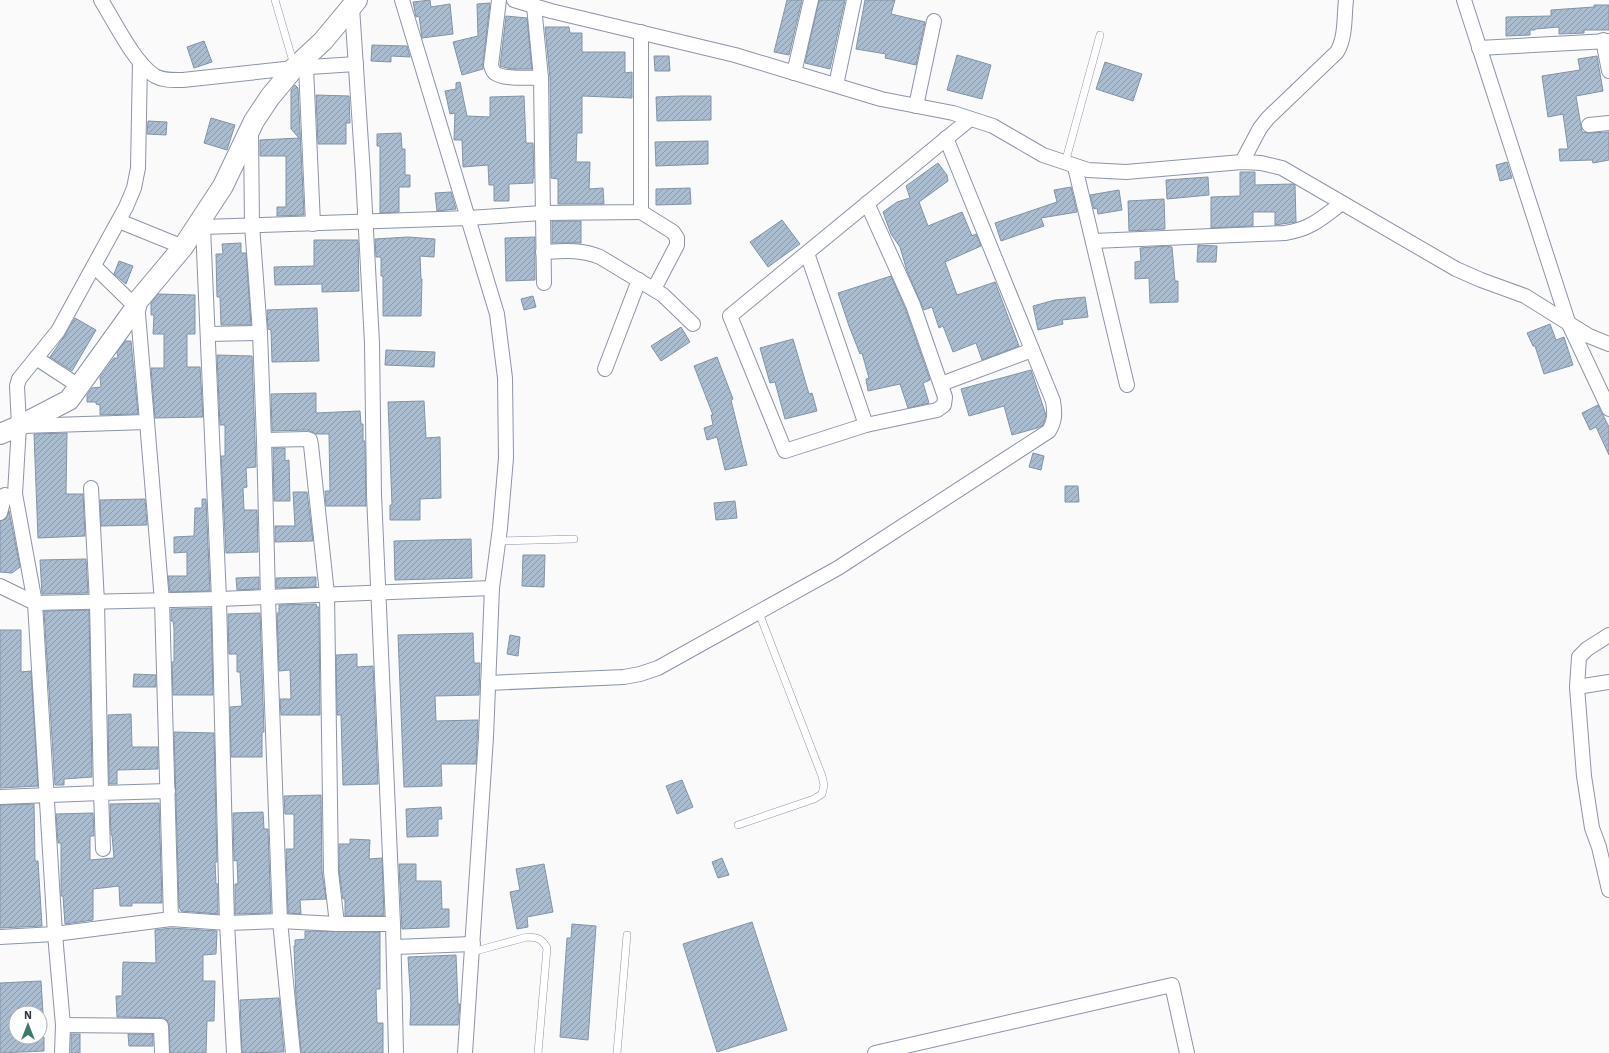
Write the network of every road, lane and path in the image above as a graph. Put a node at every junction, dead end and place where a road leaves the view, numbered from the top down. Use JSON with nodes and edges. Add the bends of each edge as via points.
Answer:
{"nodes":[{"id":1,"x":101,"y":0,"type":"edge"},
{"id":2,"x":275,"y":0,"type":"edge"},
{"id":3,"x":402,"y":0,"type":"edge"},
{"id":4,"x":499,"y":0,"type":"edge"},
{"id":5,"x":514,"y":0,"type":"edge"},
{"id":6,"x":811,"y":0,"type":"edge"},
{"id":7,"x":854,"y":0,"type":"edge"},
{"id":8,"x":1346,"y":0,"type":"edge"},
{"id":9,"x":1464,"y":0,"type":"edge"},
{"id":10,"x":354,"y":4,"type":"edge"},
{"id":11,"x":534,"y":6,"type":"junction"},
{"id":12,"x":934,"y":21,"type":"dead end"},
{"id":13,"x":641,"y":32,"type":"junction"},
{"id":14,"x":1100,"y":35,"type":"dead end"},
{"id":15,"x":1606,"y":41,"type":"edge"},
{"id":16,"x":1479,"y":48,"type":"junction"},
{"id":17,"x":140,"y":62,"type":"junction"},
{"id":18,"x":356,"y":64,"type":"junction"},
{"id":19,"x":300,"y":67,"type":"junction"},
{"id":20,"x":1609,"y":71,"type":"edge"},
{"id":21,"x":794,"y":73,"type":"junction"},
{"id":22,"x":541,"y":78,"type":"junction"},
{"id":23,"x":836,"y":85,"type":"junction"},
{"id":24,"x":916,"y":106,"type":"junction"},
{"id":25,"x":970,"y":118,"type":"junction"},
{"id":26,"x":1609,"y":123,"type":"edge"},
{"id":27,"x":1589,"y":125,"type":"dead end"},
{"id":28,"x":251,"y":129,"type":"junction"},
{"id":29,"x":946,"y":138,"type":"junction"},
{"id":30,"x":1242,"y":162,"type":"junction"},
{"id":31,"x":1070,"y":165,"type":"junction"},
{"id":32,"x":867,"y":203,"type":"junction"},
{"id":33,"x":1342,"y":203,"type":"junction"},
{"id":34,"x":542,"y":212,"type":"junction"},
{"id":35,"x":641,"y":212,"type":"junction"},
{"id":36,"x":469,"y":218,"type":"junction"},
{"id":37,"x":119,"y":221,"type":"junction"},
{"id":38,"x":366,"y":222,"type":"junction"},
{"id":39,"x":313,"y":224,"type":"junction"},
{"id":40,"x":201,"y":225,"type":"junction"},
{"id":41,"x":252,"y":225,"type":"junction"},
{"id":42,"x":1093,"y":241,"type":"junction"},
{"id":43,"x":183,"y":247,"type":"junction"},
{"id":44,"x":543,"y":252,"type":"junction"},
{"id":45,"x":808,"y":252,"type":"junction"},
{"id":46,"x":94,"y":266,"type":"junction"},
{"id":47,"x":639,"y":280,"type":"junction"},
{"id":48,"x":544,"y":283,"type":"dead end"},
{"id":49,"x":654,"y":289,"type":"junction"},
{"id":50,"x":136,"y":304,"type":"junction"},
{"id":51,"x":1568,"y":322,"type":"junction"},
{"id":52,"x":692,"y":324,"type":"dead end"},
{"id":53,"x":260,"y":333,"type":"junction"},
{"id":54,"x":208,"y":334,"type":"junction"},
{"id":55,"x":1609,"y":344,"type":"edge"},
{"id":56,"x":1032,"y":350,"type":"junction"},
{"id":57,"x":36,"y":358,"type":"junction"},
{"id":58,"x":605,"y":369,"type":"dead end"},
{"id":59,"x":941,"y":384,"type":"junction"},
{"id":60,"x":1127,"y":385,"type":"dead end"},
{"id":61,"x":79,"y":386,"type":"junction"},
{"id":62,"x":1609,"y":409,"type":"edge"},
{"id":63,"x":147,"y":422,"type":"junction"},
{"id":64,"x":866,"y":425,"type":"junction"},
{"id":65,"x":19,"y":426,"type":"junction"},
{"id":66,"x":0,"y":434,"type":"edge"},
{"id":67,"x":264,"y":440,"type":"junction"},
{"id":68,"x":91,"y":488,"type":"dead end"},
{"id":69,"x":7,"y":496,"type":"edge"},
{"id":70,"x":0,"y":513,"type":"edge"},
{"id":71,"x":574,"y":539,"type":"dead end"},
{"id":72,"x":498,"y":541,"type":"junction"},
{"id":73,"x":0,"y":586,"type":"edge"},
{"id":74,"x":492,"y":588,"type":"junction"},
{"id":75,"x":378,"y":592,"type":"junction"},
{"id":76,"x":326,"y":594,"type":"junction"},
{"id":77,"x":268,"y":597,"type":"junction"},
{"id":78,"x":219,"y":599,"type":"junction"},
{"id":79,"x":162,"y":601,"type":"junction"},
{"id":80,"x":97,"y":602,"type":"junction"},
{"id":81,"x":35,"y":603,"type":"junction"},
{"id":82,"x":759,"y":613,"type":"junction"},
{"id":83,"x":1609,"y":636,"type":"edge"},
{"id":84,"x":1609,"y":682,"type":"edge"},
{"id":85,"x":488,"y":683,"type":"junction"},
{"id":86,"x":1577,"y":687,"type":"junction"},
{"id":87,"x":168,"y":792,"type":"junction"},
{"id":88,"x":101,"y":793,"type":"junction"},
{"id":89,"x":47,"y":796,"type":"junction"},
{"id":90,"x":0,"y":797,"type":"edge"},
{"id":91,"x":738,"y":825,"type":"dead end"},
{"id":92,"x":103,"y":850,"type":"dead end"},
{"id":93,"x":1609,"y":890,"type":"edge"},
{"id":94,"x":171,"y":919,"type":"junction"},
{"id":95,"x":280,"y":921,"type":"junction"},
{"id":96,"x":227,"y":923,"type":"junction"},
{"id":97,"x":337,"y":924,"type":"junction"},
{"id":98,"x":394,"y":924,"type":"junction"},
{"id":99,"x":55,"y":934,"type":"junction"},
{"id":100,"x":627,"y":935,"type":"dead end"},
{"id":101,"x":0,"y":937,"type":"edge"},
{"id":102,"x":394,"y":947,"type":"junction"},
{"id":103,"x":472,"y":948,"type":"junction"},
{"id":104,"x":63,"y":1025,"type":"junction"},
{"id":105,"x":62,"y":1053,"type":"edge"},
{"id":106,"x":162,"y":1053,"type":"edge"},
{"id":107,"x":234,"y":1053,"type":"edge"},
{"id":108,"x":293,"y":1053,"type":"edge"},
{"id":109,"x":396,"y":1053,"type":"edge"},
{"id":110,"x":466,"y":1053,"type":"edge"},
{"id":111,"x":538,"y":1053,"type":"edge"},
{"id":112,"x":618,"y":1053,"type":"edge"},
{"id":113,"x":875,"y":1053,"type":"edge"},
{"id":114,"x":1187,"y":1053,"type":"edge"}],
"edges":[{"from":1,"to":17,"type":"street"},
{"from":2,"to":19,"type":"lane"},
{"from":3,"to":36,"type":"street"},
{"from":4,"to":22,"type":"street","via":[[492,70],[503,76]]},
{"from":5,"to":11,"type":"street"},
{"from":6,"to":21,"type":"street"},
{"from":7,"to":23,"type":"street"},
{"from":8,"to":30,"type":"street","via":[[1341,46],[1268,118]]},
{"from":9,"to":16,"type":"street"},
{"from":10,"to":18,"type":"street"},
{"from":10,"to":19,"type":"main road"},
{"from":11,"to":13,"type":"street"},
{"from":11,"to":22,"type":"street"},
{"from":12,"to":24,"type":"street"},
{"from":13,"to":21,"type":"street","via":[[735,55]]},
{"from":13,"to":35,"type":"street"},
{"from":14,"to":31,"type":"lane"},
{"from":15,"to":16,"type":"street"},
{"from":15,"to":20,"type":"street"},
{"from":16,"to":51,"type":"street"},
{"from":17,"to":19,"type":"street","via":[[155,76],[183,80]]},
{"from":17,"to":37,"type":"street","via":[[138,168],[134,188]]},
{"from":18,"to":19,"type":"street"},
{"from":18,"to":38,"type":"street"},
{"from":19,"to":28,"type":"main road","via":[[270,97]]},
{"from":19,"to":39,"type":"street"},
{"from":21,"to":23,"type":"street"},
{"from":22,"to":34,"type":"street"},
{"from":23,"to":24,"type":"street","via":[[881,99]]},
{"from":24,"to":25,"type":"street"},
{"from":25,"to":29,"type":"street"},
{"from":25,"to":31,"type":"street","via":[[994,126],[1043,154]]},
{"from":26,"to":27,"type":"street"},
{"from":28,"to":40,"type":"main road"},
{"from":28,"to":41,"type":"street"},
{"from":29,"to":32,"type":"street"},
{"from":29,"to":56,"type":"street"},
{"from":30,"to":31,"type":"street","via":[[1126,172],[1088,170]]},
{"from":30,"to":33,"type":"street","via":[[1282,168]]},
{"from":31,"to":42,"type":"street"},
{"from":32,"to":45,"type":"street"},
{"from":32,"to":59,"type":"street","via":[[913,305]]},
{"from":33,"to":42,"type":"street","via":[[1311,227],[1285,233]]},
{"from":33,"to":51,"type":"street","via":[[1456,269],[1525,296]]},
{"from":34,"to":35,"type":"street"},
{"from":34,"to":36,"type":"street"},
{"from":34,"to":44,"type":"street"},
{"from":35,"to":49,"type":"street","via":[[673,232],[677,238],[677,245]]},
{"from":36,"to":38,"type":"street"},
{"from":36,"to":72,"type":"street","via":[[497,314],[505,378],[506,458]]},
{"from":37,"to":43,"type":"street"},
{"from":37,"to":46,"type":"street"},
{"from":38,"to":39,"type":"street"},
{"from":38,"to":75,"type":"street","via":[[372,343]]},
{"from":39,"to":41,"type":"street"},
{"from":40,"to":41,"type":"street"},
{"from":40,"to":43,"type":"main road"},
{"from":40,"to":54,"type":"street"},
{"from":41,"to":53,"type":"street"},
{"from":42,"to":60,"type":"street"},
{"from":43,"to":50,"type":"main road"},
{"from":44,"to":47,"type":"street","via":[[589,252]]},
{"from":44,"to":48,"type":"street"},
{"from":45,"to":64,"type":"street"},
{"from":45,"to":64,"type":"street","via":[[730,316],[785,451]]},
{"from":46,"to":50,"type":"street"},
{"from":46,"to":57,"type":"street","via":[[58,331]]},
{"from":47,"to":49,"type":"street"},
{"from":47,"to":58,"type":"street"},
{"from":49,"to":52,"type":"street"},
{"from":50,"to":61,"type":"main road"},
{"from":50,"to":63,"type":"street"},
{"from":51,"to":55,"type":"street","via":[[1589,336]]},
{"from":51,"to":62,"type":"street"},
{"from":53,"to":54,"type":"street"},
{"from":53,"to":67,"type":"street"},
{"from":54,"to":78,"type":"street"},
{"from":56,"to":59,"type":"street"},
{"from":56,"to":82,"type":"street","via":[[1053,401],[1054,422],[1049,432],[838,568]]},
{"from":57,"to":61,"type":"street"},
{"from":57,"to":65,"type":"street","via":[[19,379]]},
{"from":59,"to":64,"type":"street","via":[[945,397],[944,405],[937,410]]},
{"from":61,"to":65,"type":"main road","via":[[69,400]]},
{"from":63,"to":65,"type":"street"},
{"from":63,"to":79,"type":"street"},
{"from":65,"to":66,"type":"main road"},
{"from":65,"to":69,"type":"street"},
{"from":67,"to":76,"type":"street","via":[[310,440]]},
{"from":67,"to":77,"type":"street"},
{"from":68,"to":80,"type":"street"},
{"from":69,"to":70,"type":"street"},
{"from":69,"to":81,"type":"street"},
{"from":71,"to":72,"type":"lane"},
{"from":72,"to":74,"type":"street"},
{"from":73,"to":81,"type":"street"},
{"from":74,"to":75,"type":"street"},
{"from":74,"to":85,"type":"street"},
{"from":75,"to":76,"type":"street"},
{"from":75,"to":98,"type":"street"},
{"from":76,"to":77,"type":"street"},
{"from":76,"to":97,"type":"street","via":[[331,872]]},
{"from":77,"to":78,"type":"street"},
{"from":77,"to":95,"type":"street"},
{"from":78,"to":79,"type":"street"},
{"from":78,"to":96,"type":"street"},
{"from":79,"to":80,"type":"street"},
{"from":79,"to":87,"type":"street"},
{"from":80,"to":81,"type":"street"},
{"from":80,"to":88,"type":"street"},
{"from":81,"to":89,"type":"street"},
{"from":82,"to":85,"type":"street","via":[[658,668],[640,674],[624,677]]},
{"from":82,"to":91,"type":"lane","via":[[824,785],[822,794],[814,799]]},
{"from":83,"to":86,"type":"street","via":[[1578,657]]},
{"from":84,"to":86,"type":"street"},
{"from":85,"to":103,"type":"street"},
{"from":86,"to":93,"type":"street","via":[[1584,776],[1592,828]]},
{"from":87,"to":88,"type":"street"},
{"from":87,"to":94,"type":"street"},
{"from":88,"to":89,"type":"street"},
{"from":88,"to":92,"type":"street"},
{"from":89,"to":90,"type":"street"},
{"from":89,"to":99,"type":"street"},
{"from":94,"to":96,"type":"street"},
{"from":94,"to":99,"type":"street"},
{"from":95,"to":96,"type":"street"},
{"from":95,"to":97,"type":"street"},
{"from":95,"to":108,"type":"street"},
{"from":96,"to":107,"type":"street"},
{"from":97,"to":98,"type":"street"},
{"from":98,"to":102,"type":"street"},
{"from":99,"to":101,"type":"street"},
{"from":99,"to":104,"type":"street"},
{"from":100,"to":112,"type":"lane"},
{"from":102,"to":103,"type":"street"},
{"from":102,"to":109,"type":"street"},
{"from":103,"to":110,"type":"street"},
{"from":103,"to":111,"type":"lane","via":[[527,937],[543,940],[547,948]]},
{"from":104,"to":105,"type":"street"},
{"from":104,"to":106,"type":"street","via":[[161,1026]]},
{"from":113,"to":114,"type":"street","via":[[1172,985]]}]}
